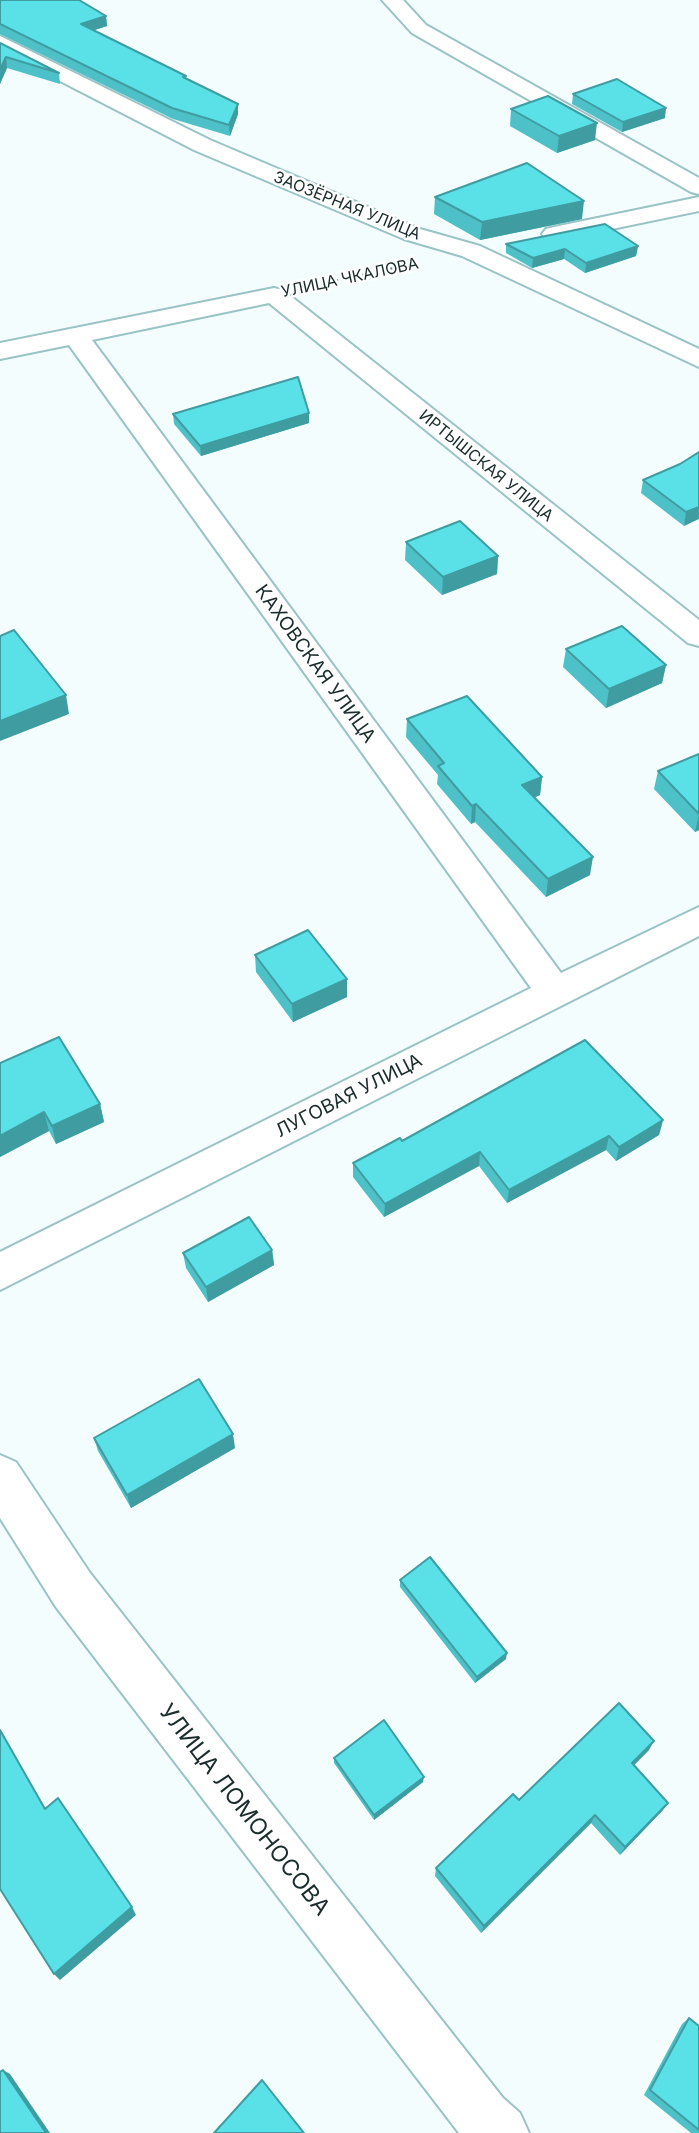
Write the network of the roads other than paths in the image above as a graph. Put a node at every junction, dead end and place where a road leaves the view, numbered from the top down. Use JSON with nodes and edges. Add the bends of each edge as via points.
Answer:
{"nodes":[{"id":1,"x":392,"y":0,"type":"edge"},
{"id":2,"x":0,"y":42,"type":"edge"},
{"id":3,"x":699,"y":187,"type":"edge"},
{"id":4,"x":699,"y":204,"type":"edge"},
{"id":5,"x":538,"y":237,"type":"edge"},
{"id":6,"x":511,"y":243,"type":"edge"},
{"id":7,"x":471,"y":251,"type":"junction"},
{"id":8,"x":274,"y":295,"type":"joint"},
{"id":9,"x":76,"y":336,"type":"junction"},
{"id":10,"x":0,"y":351,"type":"edge"},
{"id":11,"x":699,"y":359,"type":"edge"},
{"id":12,"x":699,"y":636,"type":"edge"},
{"id":13,"x":699,"y":920,"type":"edge"},
{"id":14,"x":555,"y":992,"type":"junction"},
{"id":15,"x":0,"y":1272,"type":"edge"},
{"id":16,"x":0,"y":1478,"type":"edge"},
{"id":17,"x":500,"y":2133,"type":"edge"}],
"edges":[{"from":1,"to":3,"type":"street","via":[[419,29]]},
{"from":2,"to":7,"type":"street","name":"ЗАОЗЁРНАЯ УЛИЦА","via":[[202,145],[412,234]]},
{"from":4,"to":5,"type":"street"},
{"from":6,"to":7,"type":"street"},
{"from":7,"to":11,"type":"street","name":"ЗАОЗЁРНАЯ УЛИЦА"},
{"from":8,"to":9,"type":"street","name":"УЛИЦА ЧКАЛОВА"},
{"from":8,"to":12,"type":"street","name":"ИРТЫШСКАЯ УЛИЦА"},
{"from":9,"to":10,"type":"street","name":"УЛИЦА ЧКАЛОВА"},
{"from":9,"to":14,"type":"street","name":"КАХОВСКАЯ УЛИЦА"},
{"from":13,"to":14,"type":"street","name":"ЛУГОВАЯ УЛИЦА"},
{"from":14,"to":15,"type":"street","name":"ЛУГОВАЯ УЛИЦА"},
{"from":16,"to":17,"type":"street","name":"УЛИЦА ЛОМОНОСОВА","via":[[81,1601],[483,2118]]}]}
